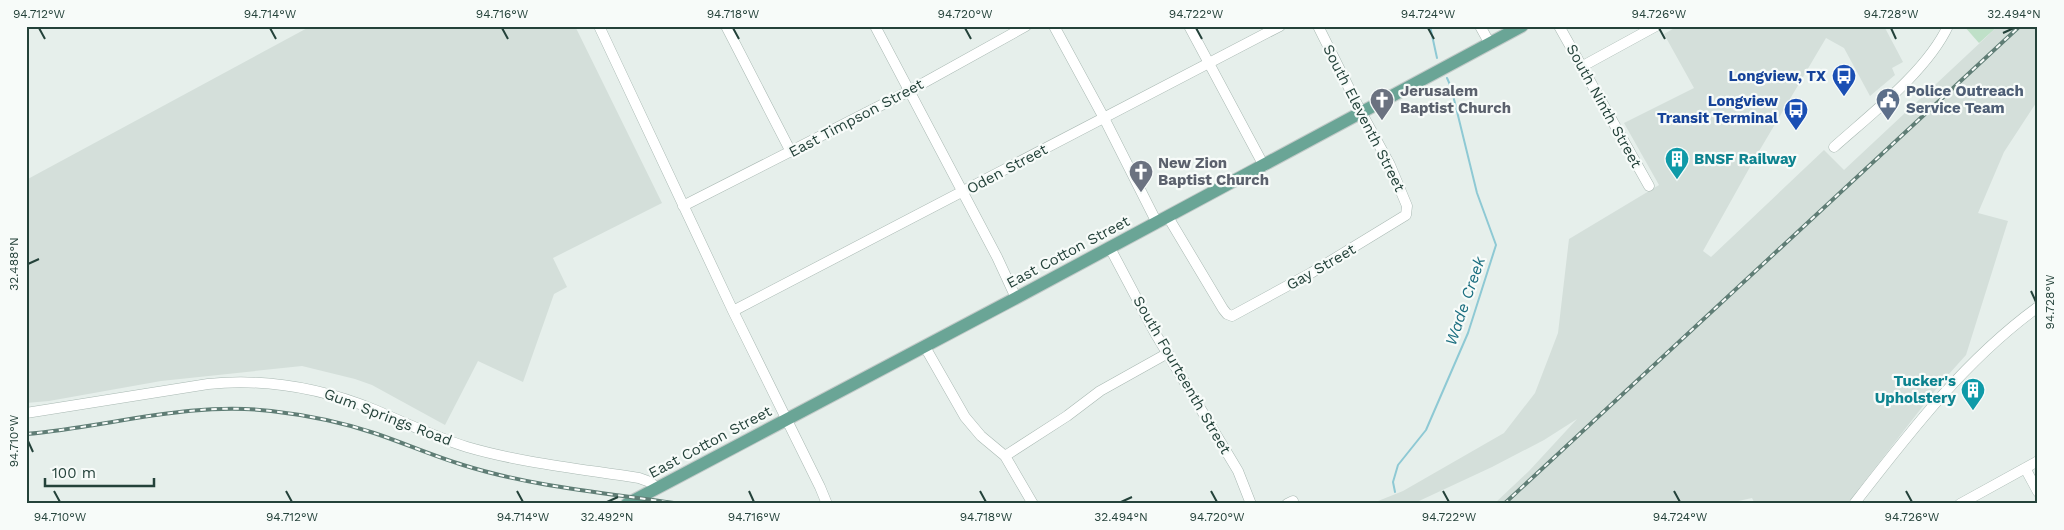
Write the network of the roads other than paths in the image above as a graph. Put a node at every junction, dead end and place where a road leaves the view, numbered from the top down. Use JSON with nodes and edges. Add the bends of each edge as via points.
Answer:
{"nodes":[{"id":1,"x":599,"y":26,"type":"edge"},
{"id":2,"x":726,"y":26,"type":"edge"},
{"id":3,"x":875,"y":26,"type":"edge"},
{"id":4,"x":1026,"y":26,"type":"edge"},
{"id":5,"x":1054,"y":26,"type":"edge"},
{"id":6,"x":1189,"y":26,"type":"edge"},
{"id":7,"x":1280,"y":26,"type":"edge"},
{"id":8,"x":1318,"y":26,"type":"edge"},
{"id":9,"x":1480,"y":26,"type":"edge"},
{"id":10,"x":1522,"y":26,"type":"edge"},
{"id":11,"x":1559,"y":26,"type":"edge"},
{"id":12,"x":1656,"y":26,"type":"edge"},
{"id":13,"x":1948,"y":26,"type":"edge"},
{"id":14,"x":1490,"y":44,"type":"junction"},
{"id":15,"x":1209,"y":64,"type":"junction"},
{"id":16,"x":1581,"y":67,"type":"junction"},
{"id":17,"x":909,"y":91,"type":"junction"},
{"id":18,"x":1361,"y":112,"type":"junction"},
{"id":19,"x":1104,"y":118,"type":"junction"},
{"id":20,"x":1834,"y":148,"type":"dead end"},
{"id":21,"x":792,"y":152,"type":"junction"},
{"id":22,"x":1264,"y":166,"type":"junction"},
{"id":23,"x":1649,"y":186,"type":"dead end"},
{"id":24,"x":963,"y":192,"type":"junction"},
{"id":25,"x":683,"y":206,"type":"junction"},
{"id":26,"x":1408,"y":211,"type":"joint"},
{"id":27,"x":1162,"y":220,"type":"junction"},
{"id":28,"x":1110,"y":248,"type":"junction"},
{"id":29,"x":1016,"y":298,"type":"junction"},
{"id":30,"x":2038,"y":307,"type":"edge"},
{"id":31,"x":733,"y":311,"type":"junction"},
{"id":32,"x":925,"y":347,"type":"junction"},
{"id":33,"x":1168,"y":353,"type":"junction"},
{"id":34,"x":26,"y":413,"type":"edge"},
{"id":35,"x":786,"y":420,"type":"junction"},
{"id":36,"x":1005,"y":456,"type":"junction"},
{"id":37,"x":2038,"y":461,"type":"edge"},
{"id":38,"x":2025,"y":468,"type":"junction"},
{"id":39,"x":657,"y":488,"type":"junction"},
{"id":40,"x":2038,"y":492,"type":"edge"},
{"id":41,"x":627,"y":504,"type":"edge"},
{"id":42,"x":827,"y":504,"type":"edge"},
{"id":43,"x":1033,"y":504,"type":"edge"},
{"id":44,"x":1251,"y":504,"type":"edge"},
{"id":45,"x":1854,"y":504,"type":"edge"},
{"id":46,"x":1960,"y":504,"type":"edge"}],
"edges":[{"from":1,"to":25,"type":"street"},
{"from":2,"to":21,"type":"street"},
{"from":3,"to":17,"type":"street"},
{"from":4,"to":17,"type":"street","name":"East Timpson Street"},
{"from":5,"to":19,"type":"street"},
{"from":6,"to":15,"type":"street"},
{"from":7,"to":15,"type":"street","name":"Oden Street"},
{"from":8,"to":18,"type":"street","name":"South Eleventh Street"},
{"from":9,"to":14,"type":"street"},
{"from":10,"to":14,"type":"main road","name":"East Cotton Street"},
{"from":11,"to":16,"type":"street","name":"South Ninth Street"},
{"from":12,"to":16,"type":"street"},
{"from":13,"to":20,"type":"street","via":[[1920,68]]},
{"from":14,"to":18,"type":"main road","name":"East Cotton Street"},
{"from":15,"to":19,"type":"street","name":"Oden Street"},
{"from":15,"to":22,"type":"street"},
{"from":16,"to":23,"type":"street","name":"South Ninth Street"},
{"from":17,"to":21,"type":"street","name":"East Timpson Street"},
{"from":17,"to":24,"type":"street"},
{"from":18,"to":22,"type":"main road","name":"East Cotton Street"},
{"from":18,"to":26,"type":"street","name":"South Eleventh Street","via":[[1390,165]]},
{"from":19,"to":24,"type":"street","name":"Oden Street"},
{"from":19,"to":27,"type":"street"},
{"from":21,"to":25,"type":"street","name":"East Timpson Street"},
{"from":22,"to":27,"type":"main road","name":"East Cotton Street"},
{"from":24,"to":29,"type":"street"},
{"from":24,"to":31,"type":"street","name":"Oden Street"},
{"from":25,"to":31,"type":"street"},
{"from":26,"to":27,"type":"street","name":"Gay Street","via":[[1403,218],[1311,274],[1230,316]]},
{"from":27,"to":28,"type":"main road","name":"East Cotton Street"},
{"from":28,"to":29,"type":"main road","name":"East Cotton Street"},
{"from":28,"to":33,"type":"street","name":"South Fourteenth Street"},
{"from":29,"to":32,"type":"main road","name":"East Cotton Street"},
{"from":30,"to":45,"type":"street","via":[[1997,338],[1962,373]]},
{"from":31,"to":35,"type":"street"},
{"from":32,"to":35,"type":"main road","name":"East Cotton Street"},
{"from":32,"to":36,"type":"street","via":[[970,424]]},
{"from":33,"to":36,"type":"street","via":[[1100,391]]},
{"from":33,"to":44,"type":"street","name":"South Fourteenth Street","via":[[1238,471]]},
{"from":34,"to":39,"type":"street","name":"Gum Springs Road","via":[[208,384],[271,383],[344,398],[467,447],[639,478]]},
{"from":35,"to":39,"type":"main road","name":"East Cotton Street"},
{"from":35,"to":42,"type":"street"},
{"from":36,"to":43,"type":"street"},
{"from":37,"to":38,"type":"street"},
{"from":38,"to":40,"type":"street"},
{"from":38,"to":46,"type":"street"},
{"from":39,"to":41,"type":"main road","name":"East Cotton Street"}]}
